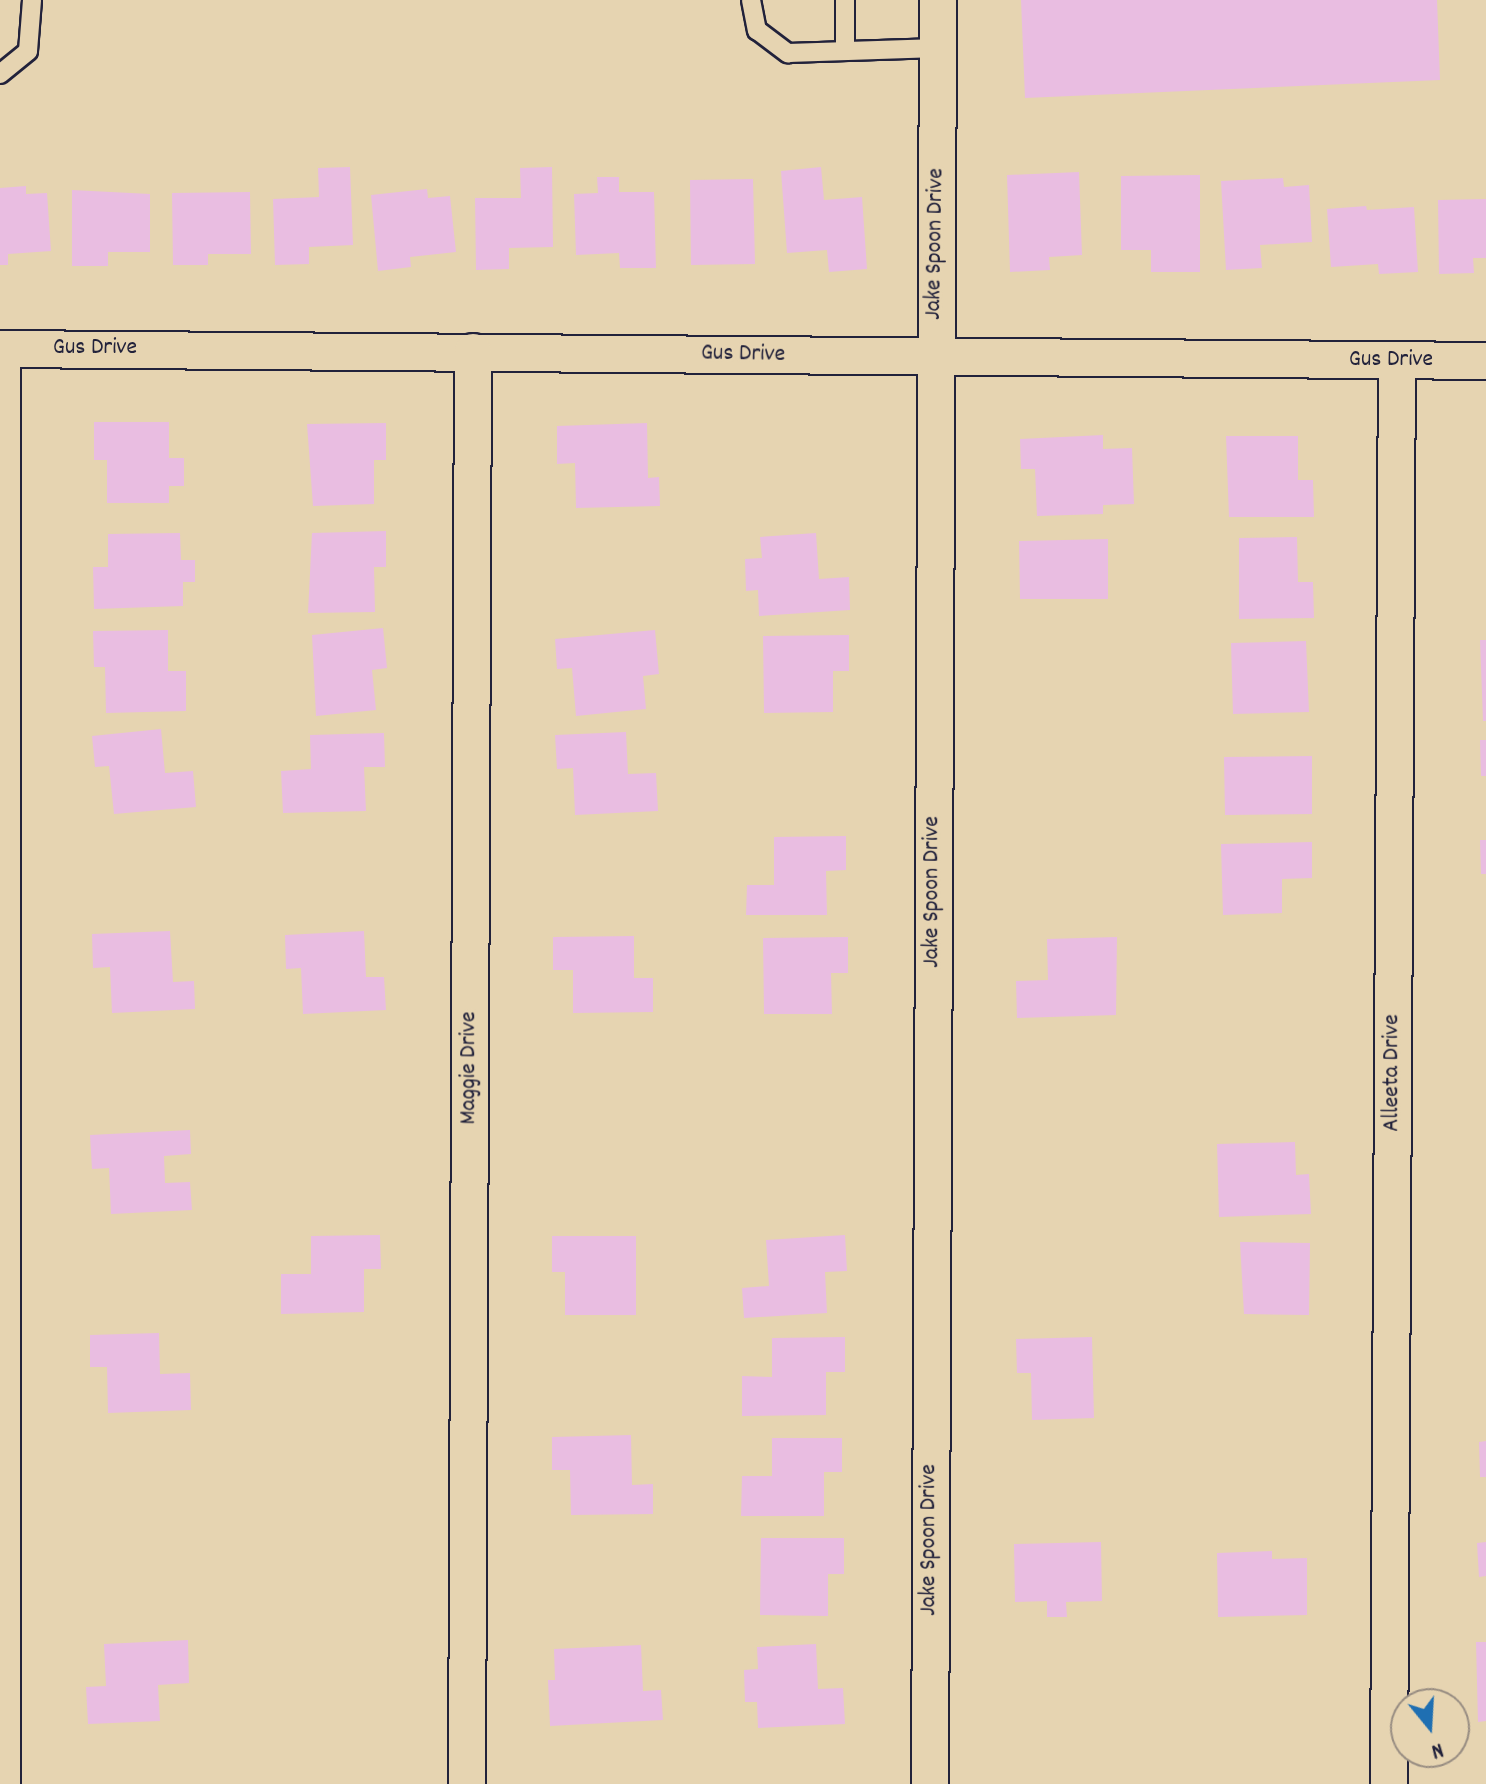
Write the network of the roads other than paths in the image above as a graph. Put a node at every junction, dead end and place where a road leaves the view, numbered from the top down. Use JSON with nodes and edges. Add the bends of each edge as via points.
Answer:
{"nodes":[{"id":1,"x":32,"y":0,"type":"edge"},
{"id":2,"x":751,"y":0,"type":"edge"},
{"id":3,"x":845,"y":0,"type":"edge"},
{"id":4,"x":938,"y":0,"type":"edge"},
{"id":5,"x":938,"y":48,"type":"junction"},
{"id":6,"x":845,"y":51,"type":"junction"},
{"id":7,"x":0,"y":74,"type":"edge"},
{"id":8,"x":1,"y":349,"type":"edge"},
{"id":9,"x":473,"y":352,"type":"junction"},
{"id":10,"x":935,"y":358,"type":"junction"},
{"id":11,"x":1397,"y":361,"type":"junction"},
{"id":12,"x":1486,"y":361,"type":"edge"},
{"id":13,"x":2,"y":1784,"type":"edge"},
{"id":14,"x":467,"y":1784,"type":"edge"},
{"id":15,"x":930,"y":1784,"type":"edge"},
{"id":16,"x":1389,"y":1784,"type":"edge"}],
"edges":[{"from":1,"to":7,"type":"lane","via":[[28,51]]},
{"from":2,"to":6,"type":"lane","via":[[757,30],[788,53]]},
{"from":3,"to":6,"type":"lane"},
{"from":4,"to":5,"type":"street","name":"Jake Spoon Drive"},
{"from":5,"to":6,"type":"lane"},
{"from":5,"to":10,"type":"street","name":"Jake Spoon Drive"},
{"from":8,"to":9,"type":"street","name":"Gus Drive"},
{"from":8,"to":13,"type":"street"},
{"from":9,"to":10,"type":"street","name":"Gus Drive"},
{"from":9,"to":14,"type":"street","name":"Maggie Drive"},
{"from":10,"to":11,"type":"street","name":"Gus Drive"},
{"from":10,"to":15,"type":"street","name":"Jake Spoon Drive"},
{"from":11,"to":12,"type":"street","name":"Gus Drive"},
{"from":11,"to":16,"type":"street","name":"Alleeta Drive"}]}
